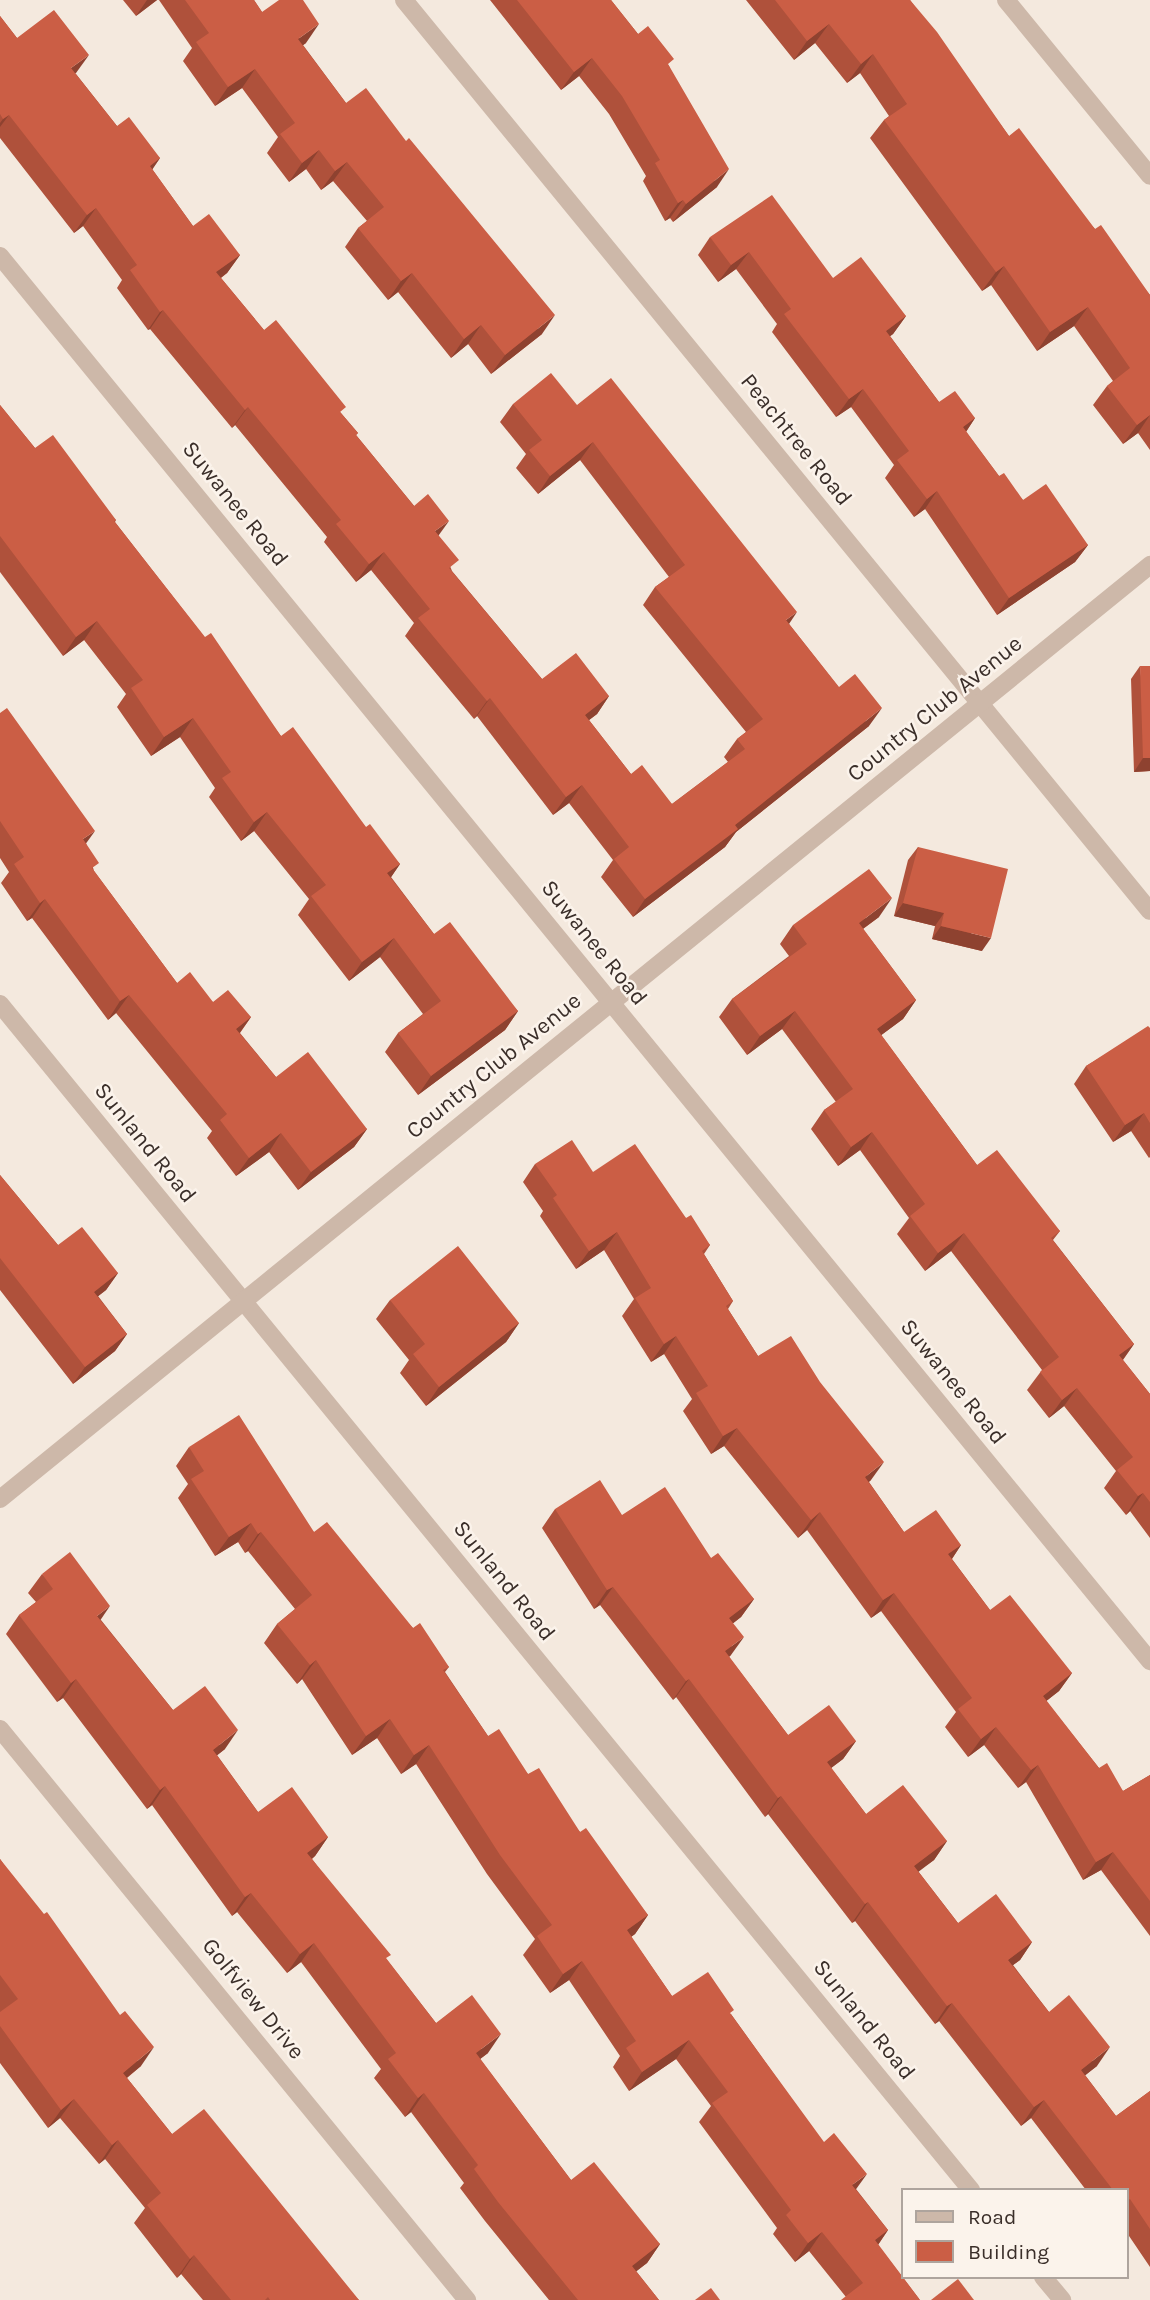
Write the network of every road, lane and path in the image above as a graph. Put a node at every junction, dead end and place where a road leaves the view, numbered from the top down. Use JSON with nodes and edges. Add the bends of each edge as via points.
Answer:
{"nodes":[{"id":1,"x":404,"y":0,"type":"edge"},
{"id":2,"x":1006,"y":0,"type":"edge"},
{"id":3,"x":1150,"y":176,"type":"edge"},
{"id":4,"x":0,"y":256,"type":"edge"},
{"id":5,"x":1150,"y":565,"type":"edge"},
{"id":6,"x":980,"y":703,"type":"junction"},
{"id":7,"x":1150,"y":911,"type":"edge"},
{"id":8,"x":611,"y":1003,"type":"junction"},
{"id":9,"x":0,"y":1004,"type":"edge"},
{"id":10,"x":243,"y":1301,"type":"junction"},
{"id":11,"x":0,"y":1499,"type":"edge"},
{"id":12,"x":1150,"y":1661,"type":"edge"},
{"id":13,"x":0,"y":1729,"type":"edge"},
{"id":14,"x":969,"y":2188,"type":"edge"},
{"id":15,"x":1045,"y":2279,"type":"edge"},
{"id":16,"x":467,"y":2300,"type":"edge"},
{"id":17,"x":1062,"y":2300,"type":"edge"}],
"edges":[{"from":1,"to":6,"type":"street","name":"Peachtree Road"},
{"from":2,"to":3,"type":"street"},
{"from":4,"to":8,"type":"street","name":"Suwanee Road"},
{"from":5,"to":6,"type":"street","name":"Country Club Avenue"},
{"from":6,"to":7,"type":"street","name":"Peachtree Road"},
{"from":6,"to":8,"type":"street","name":"Country Club Avenue"},
{"from":8,"to":10,"type":"street","name":"Country Club Avenue"},
{"from":8,"to":12,"type":"street","name":"Suwanee Road"},
{"from":9,"to":10,"type":"street","name":"Sunland Road"},
{"from":10,"to":11,"type":"street","name":"Country Club Avenue"},
{"from":10,"to":14,"type":"street","name":"Sunland Road"},
{"from":13,"to":16,"type":"street","name":"Golfview Drive"},
{"from":15,"to":17,"type":"street"}]}
